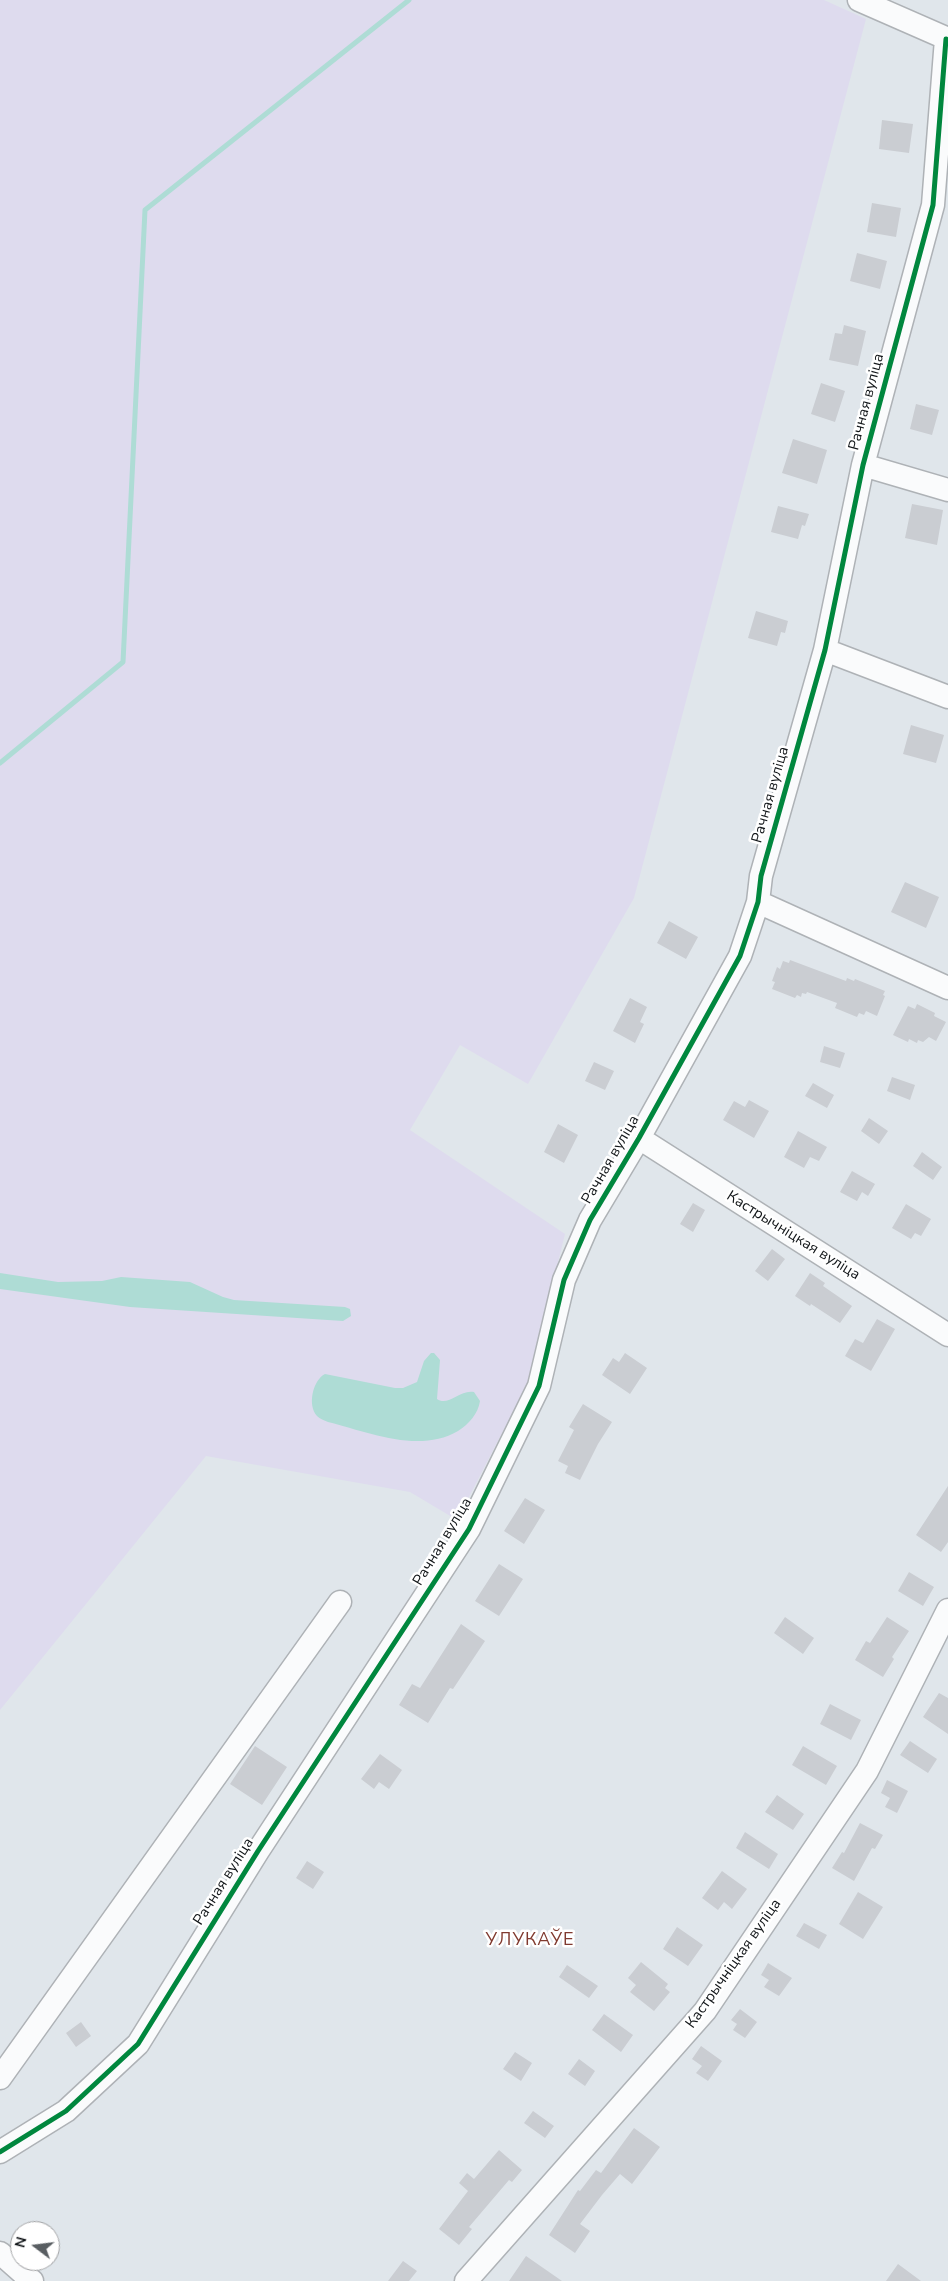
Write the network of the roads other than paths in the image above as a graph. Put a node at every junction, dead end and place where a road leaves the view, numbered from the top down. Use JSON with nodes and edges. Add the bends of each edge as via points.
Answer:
{"nodes":[{"id":1,"x":859,"y":0,"type":"edge"},
{"id":2,"x":947,"y":39,"type":"edge"},
{"id":3,"x":940,"y":207,"type":"edge"},
{"id":4,"x":863,"y":465,"type":"junction"},
{"id":5,"x":948,"y":490,"type":"edge"},
{"id":6,"x":825,"y":650,"type":"junction"},
{"id":7,"x":948,"y":697,"type":"edge"},
{"id":8,"x":758,"y":902,"type":"junction"},
{"id":9,"x":948,"y":988,"type":"edge"},
{"id":10,"x":639,"y":1138,"type":"junction"},
{"id":11,"x":948,"y":1335,"type":"edge"},
{"id":12,"x":340,"y":1602,"type":"dead end"},
{"id":13,"x":948,"y":1610,"type":"edge"},
{"id":14,"x":0,"y":2078,"type":"edge"},
{"id":15,"x":0,"y":2152,"type":"edge"},
{"id":16,"x":0,"y":2253,"type":"edge"},
{"id":17,"x":32,"y":2281,"type":"edge"},
{"id":18,"x":466,"y":2281,"type":"edge"}],
"edges":[{"from":1,"to":2,"type":"street"},
{"from":2,"to":3,"type":"street","name":"Рачная вуліца"},
{"from":3,"to":4,"type":"street","name":"Рачная вуліца"},
{"from":4,"to":5,"type":"street"},
{"from":4,"to":6,"type":"street","name":"Рачная вуліца"},
{"from":6,"to":7,"type":"street"},
{"from":6,"to":8,"type":"street","name":"Рачная вуліца","via":[[761,876]]},
{"from":8,"to":9,"type":"street"},
{"from":8,"to":10,"type":"street","name":"Рачная вуліца","via":[[740,956]]},
{"from":10,"to":11,"type":"street","name":"Кастрычніцкая вуліца"},
{"from":10,"to":15,"type":"street","name":"Рачная вуліца","via":[[590,1220],[564,1280],[539,1386],[469,1529],[258,1851],[138,2044],[66,2111]]},
{"from":12,"to":14,"type":"street"},
{"from":13,"to":18,"type":"street","name":"Кастрычніцкая вуліца","via":[[867,1771],[705,2011]]},
{"from":16,"to":17,"type":"street"}]}
